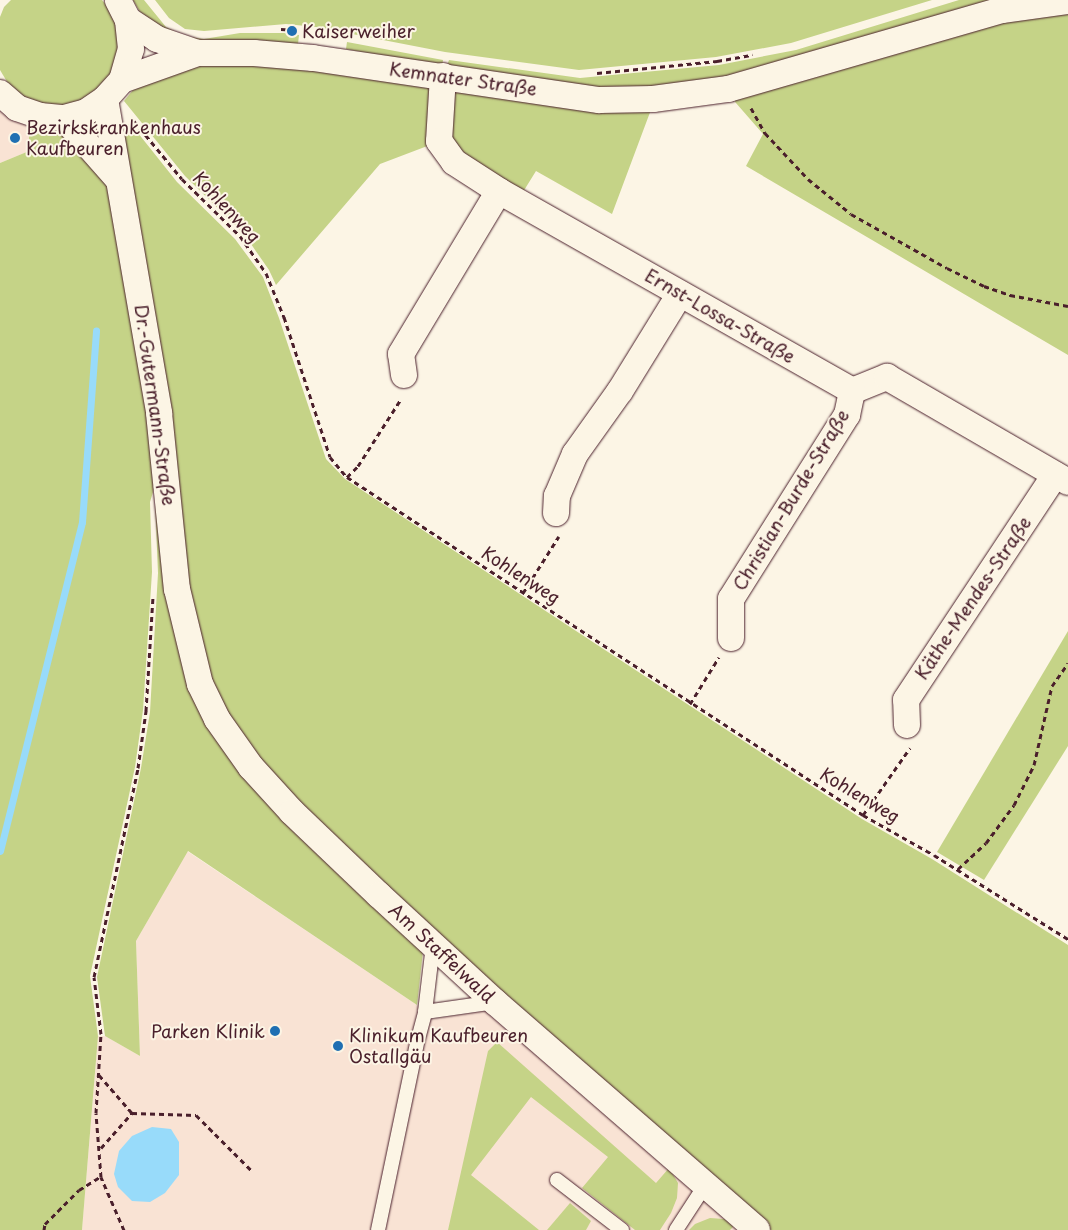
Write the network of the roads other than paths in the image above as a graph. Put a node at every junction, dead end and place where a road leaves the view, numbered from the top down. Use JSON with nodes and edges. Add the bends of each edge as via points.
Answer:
{"nodes":[{"id":1,"x":1068,"y":1,"type":"edge"},
{"id":2,"x":123,"y":10,"type":"edge"},
{"id":3,"x":198,"y":53,"type":"junction"},
{"id":4,"x":443,"y":76,"type":"junction"},
{"id":5,"x":113,"y":91,"type":"junction"},
{"id":6,"x":0,"y":93,"type":"edge"},
{"id":7,"x":64,"y":118,"type":"junction"},
{"id":8,"x":117,"y":178,"type":"junction"},
{"id":9,"x":500,"y":191,"type":"junction"},
{"id":10,"x":680,"y":294,"type":"junction"},
{"id":11,"x":404,"y":375,"type":"road end"},
{"id":12,"x":852,"y":391,"type":"junction"},
{"id":13,"x":1062,"y":479,"type":"edge"},
{"id":14,"x":556,"y":513,"type":"road end"},
{"id":15,"x":186,"y":632,"type":"joint"},
{"id":16,"x":731,"y":638,"type":"road end"},
{"id":17,"x":907,"y":725,"type":"road end"},
{"id":18,"x":433,"y":945,"type":"junction"},
{"id":19,"x":494,"y":1002,"type":"junction"},
{"id":20,"x":426,"y":1012,"type":"junction"},
{"id":21,"x":557,"y":1180,"type":"dead end"},
{"id":22,"x":706,"y":1184,"type":"junction"},
{"id":23,"x":378,"y":1230,"type":"edge"},
{"id":24,"x":622,"y":1230,"type":"edge"},
{"id":25,"x":676,"y":1230,"type":"edge"},
{"id":26,"x":757,"y":1230,"type":"edge"}],
"edges":[{"from":1,"to":4,"type":"street","name":"Kemnater Straße","via":[[1002,10],[733,88],[653,99],[599,100]]},
{"from":2,"to":3,"type":"street","name":"Kemnater Straße","via":[[157,39]]},
{"from":2,"to":5,"type":"street","via":[[131,49]]},
{"from":3,"to":4,"type":"street","name":"Kemnater Straße","via":[[314,58]]},
{"from":3,"to":5,"type":"street","name":"Kemnater Straße"},
{"from":4,"to":9,"type":"street","name":"Ernst-Lossa-Straße","via":[[439,141],[454,162]]},
{"from":5,"to":7,"type":"street","name":"Kemnater Straße","via":[[86,112]]},
{"from":5,"to":8,"type":"street","name":"Dr.-Gutermann-Straße"},
{"from":6,"to":7,"type":"street","via":[[18,108],[40,116]]},
{"from":7,"to":8,"type":"street","name":"Dr.-Gutermann-Straße"},
{"from":8,"to":15,"type":"street","name":"Dr.-Gutermann-Straße","via":[[137,274],[159,413],[177,589]]},
{"from":9,"to":10,"type":"street","name":"Ernst-Lossa-Straße"},
{"from":9,"to":11,"type":"street","via":[[401,354]]},
{"from":10,"to":12,"type":"street","name":"Ernst-Lossa-Straße"},
{"from":10,"to":14,"type":"street","via":[[620,391],[575,454],[557,496]]},
{"from":12,"to":13,"type":"street","via":[[887,377]]},
{"from":12,"to":16,"type":"street","name":"Christian-Burde-Straße","via":[[847,415],[731,599]]},
{"from":13,"to":17,"type":"street","name":"Käthe-Mendes-Straße","via":[[906,700]]},
{"from":15,"to":18,"type":"street","name":"Am Staffelwald","via":[[208,702],[251,767],[292,812]]},
{"from":18,"to":19,"type":"street","name":"Am Staffelwald"},
{"from":18,"to":20,"type":"lane"},
{"from":19,"to":20,"type":"lane"},
{"from":19,"to":22,"type":"street","name":"Am Staffelwald"},
{"from":20,"to":23,"type":"lane","via":[[411,1068]]},
{"from":21,"to":24,"type":"lane"},
{"from":22,"to":25,"type":"lane"},
{"from":22,"to":26,"type":"street","name":"Am Staffelwald"}]}
